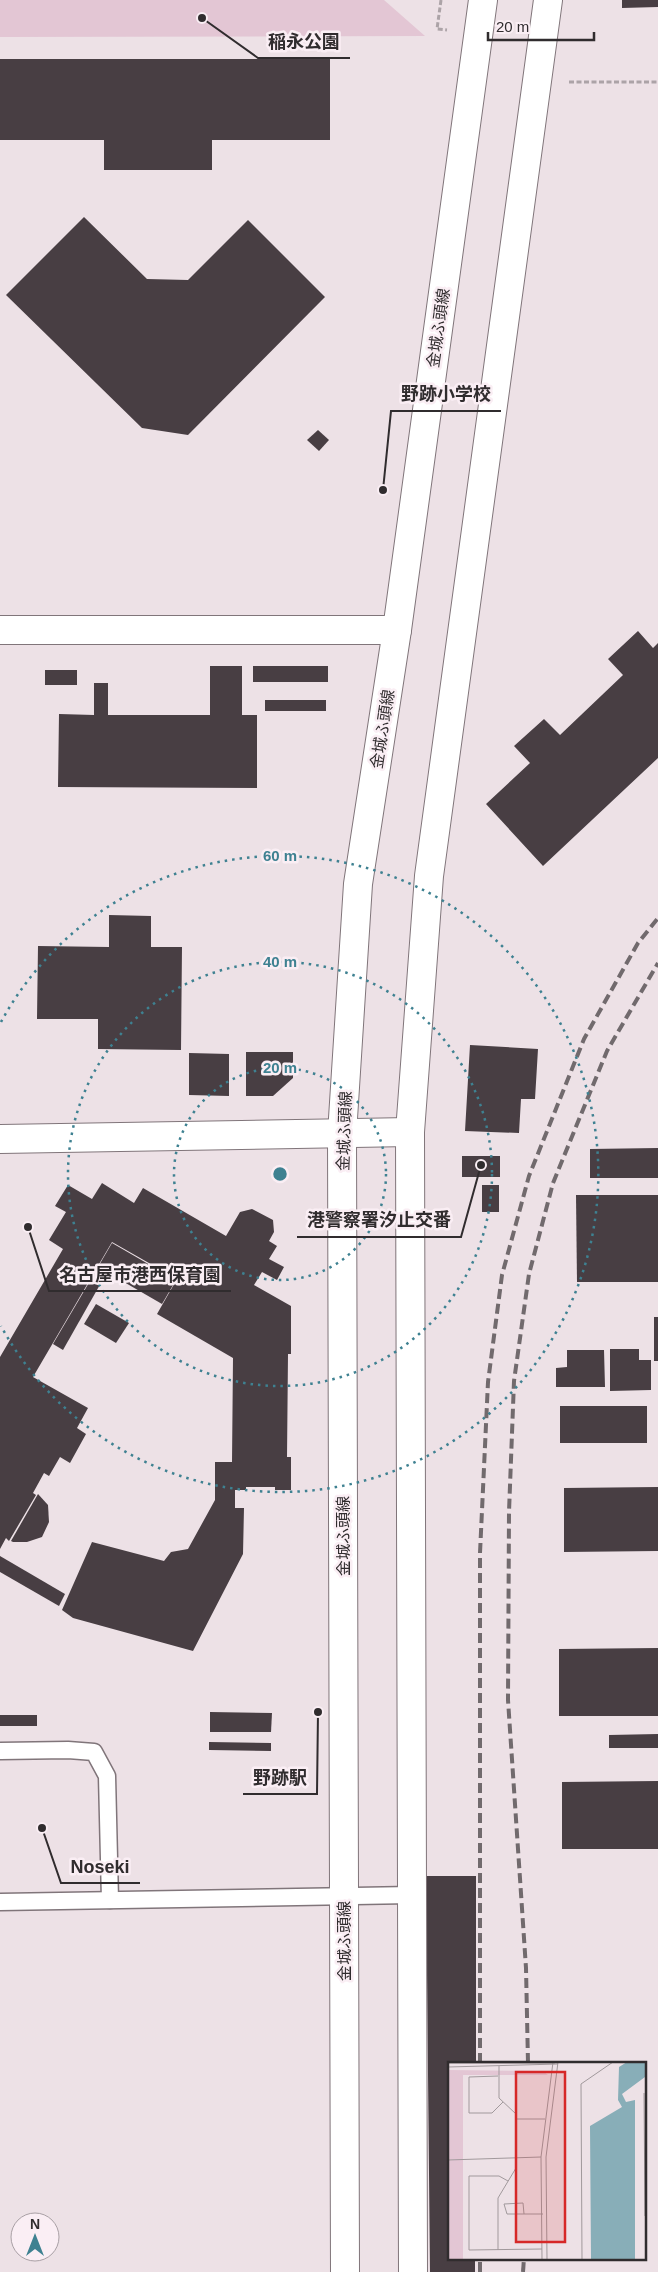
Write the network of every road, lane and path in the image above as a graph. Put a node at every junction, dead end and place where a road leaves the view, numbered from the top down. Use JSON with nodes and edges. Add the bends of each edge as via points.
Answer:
{"nodes":[{"id":1,"x":441,"y":0,"type":"edge"},
{"id":2,"x":483,"y":0,"type":"edge"},
{"id":3,"x":548,"y":0,"type":"edge"},
{"id":4,"x":437,"y":29,"type":"dead end"},
{"id":5,"x":538,"y":82,"type":"junction"},
{"id":6,"x":658,"y":82,"type":"edge"},
{"id":7,"x":0,"y":630,"type":"edge"},
{"id":8,"x":397,"y":630,"type":"junction"},
{"id":9,"x":410,"y":1132,"type":"junction"},
{"id":10,"x":342,"y":1134,"type":"junction"},
{"id":11,"x":0,"y":1139,"type":"edge"},
{"id":12,"x":0,"y":1751,"type":"edge"},
{"id":13,"x":412,"y":1895,"type":"junction"},
{"id":14,"x":344,"y":1896,"type":"junction"},
{"id":15,"x":110,"y":1900,"type":"junction"},
{"id":16,"x":0,"y":1902,"type":"edge"},
{"id":17,"x":345,"y":2272,"type":"edge"},
{"id":18,"x":412,"y":2272,"type":"edge"}],
"edges":[{"from":1,"to":4,"type":"path"},
{"from":2,"to":8,"type":"main road","name":"金城ふ頭線"},
{"from":3,"to":5,"type":"main road"},
{"from":5,"to":6,"type":"path"},
{"from":5,"to":9,"type":"main road","via":[[429,876]]},
{"from":7,"to":8,"type":"main road"},
{"from":8,"to":10,"type":"main road","name":"金城ふ頭線","via":[[358,884]]},
{"from":9,"to":10,"type":"main road"},
{"from":9,"to":13,"type":"main road"},
{"from":10,"to":11,"type":"main road"},
{"from":10,"to":14,"type":"main road","name":"金城ふ頭線"},
{"from":12,"to":15,"type":"lane","via":[[94,1752],[107,1776]]},
{"from":13,"to":14,"type":"lane"},
{"from":13,"to":18,"type":"main road"},
{"from":14,"to":15,"type":"lane"},
{"from":14,"to":17,"type":"main road","name":"金城ふ頭線"},
{"from":15,"to":16,"type":"lane"}]}
